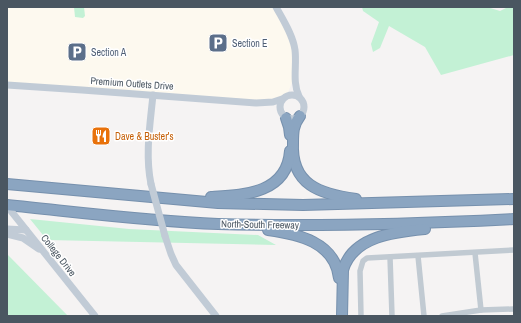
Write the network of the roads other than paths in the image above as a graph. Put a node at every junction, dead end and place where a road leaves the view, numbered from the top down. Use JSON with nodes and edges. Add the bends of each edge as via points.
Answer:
{"nodes":[{"id":1,"x":276,"y":7,"type":"edge"},
{"id":2,"x":295,"y":67,"type":"junction"},
{"id":3,"x":7,"y":85,"type":"edge"},
{"id":4,"x":153,"y":95,"type":"junction"},
{"id":5,"x":299,"y":96,"type":"junction"},
{"id":6,"x":285,"y":97,"type":"junction"},
{"id":7,"x":256,"y":103,"type":"junction"},
{"id":8,"x":283,"y":116,"type":"junction"},
{"id":9,"x":300,"y":116,"type":"junction"},
{"id":10,"x":7,"y":184,"type":"edge"},
{"id":11,"x":177,"y":199,"type":"junction"},
{"id":12,"x":514,"y":199,"type":"edge"},
{"id":13,"x":408,"y":203,"type":"junction"},
{"id":14,"x":7,"y":206,"type":"edge"},
{"id":15,"x":514,"y":219,"type":"edge"},
{"id":16,"x":470,"y":221,"type":"junction"},
{"id":17,"x":218,"y":224,"type":"junction"},
{"id":18,"x":7,"y":228,"type":"edge"},
{"id":19,"x":26,"y":230,"type":"junction"},
{"id":20,"x":7,"y":234,"type":"edge"},
{"id":21,"x":514,"y":250,"type":"edge"},
{"id":22,"x":475,"y":253,"type":"junction"},
{"id":23,"x":46,"y":255,"type":"junction"},
{"id":24,"x":390,"y":256,"type":"junction"},
{"id":25,"x":418,"y":256,"type":"junction"},
{"id":26,"x":514,"y":309,"type":"edge"},
{"id":27,"x":481,"y":310,"type":"junction"},
{"id":28,"x":94,"y":316,"type":"edge"},
{"id":29,"x":216,"y":316,"type":"edge"},
{"id":30,"x":341,"y":316,"type":"edge"},
{"id":31,"x":361,"y":316,"type":"edge"},
{"id":32,"x":392,"y":316,"type":"edge"},
{"id":33,"x":424,"y":316,"type":"edge"},
{"id":34,"x":442,"y":316,"type":"edge"}],
"edges":[{"from":1,"to":2,"type":"street","via":[[293,42]]},
{"from":2,"to":5,"type":"street"},
{"from":2,"to":6,"type":"street","via":[[292,85]]},
{"from":3,"to":4,"type":"street","name":"Premium Outlets Drive"},
{"from":4,"to":7,"type":"street","name":"Premium Outlets Drive"},
{"from":4,"to":29,"type":"street","bridge":true,"via":[[148,169],[165,236],[176,265]]},
{"from":5,"to":6,"type":"street","via":[[292,94]]},
{"from":5,"to":9,"type":"street","via":[[304,106]]},
{"from":6,"to":7,"type":"street","name":"Premium Outlets Drive","via":[[273,102]]},
{"from":6,"to":8,"type":"street","via":[[279,106]]},
{"from":7,"to":8,"type":"street","name":"Premium Outlets Drive","via":[[274,109]]},
{"from":8,"to":9,"type":"street","via":[[293,119]]},
{"from":8,"to":11,"type":"highway","via":[[290,132],[290,155],[284,172],[276,181],[262,189],[244,194]]},
{"from":9,"to":13,"type":"highway","via":[[293,130],[293,160],[298,172],[307,182],[324,193],[335,196]]},
{"from":10,"to":11,"type":"highway","name":"North-South Freeway"},
{"from":11,"to":13,"type":"highway","name":"North-South Freeway","via":[[296,205]]},
{"from":12,"to":13,"type":"highway","name":"North-South Freeway"},
{"from":14,"to":17,"type":"highway","name":"North-South Freeway"},
{"from":14,"to":19,"type":"street","name":"College Drive"},
{"from":15,"to":16,"type":"highway","name":"North-South Freeway"},
{"from":16,"to":17,"type":"highway","name":"North-South Freeway","via":[[345,225]]},
{"from":16,"to":30,"type":"highway","via":[[380,236],[359,247],[350,255],[343,270]]},
{"from":17,"to":30,"type":"highway","via":[[292,234],[313,241],[323,248],[330,254],[338,272]]},
{"from":18,"to":19,"type":"street"},
{"from":19,"to":23,"type":"street","name":"College Drive"},
{"from":20,"to":23,"type":"street","via":[[23,238]]},
{"from":21,"to":22,"type":"street"},
{"from":22,"to":25,"type":"street"},
{"from":22,"to":27,"type":"street"},
{"from":23,"to":28,"type":"street","name":"College Drive"},
{"from":24,"to":25,"type":"street"},
{"from":24,"to":31,"type":"street","via":[[367,258],[361,266]]},
{"from":24,"to":32,"type":"street"},
{"from":25,"to":33,"type":"street"},
{"from":26,"to":27,"type":"street"},
{"from":27,"to":34,"type":"street"}]}
